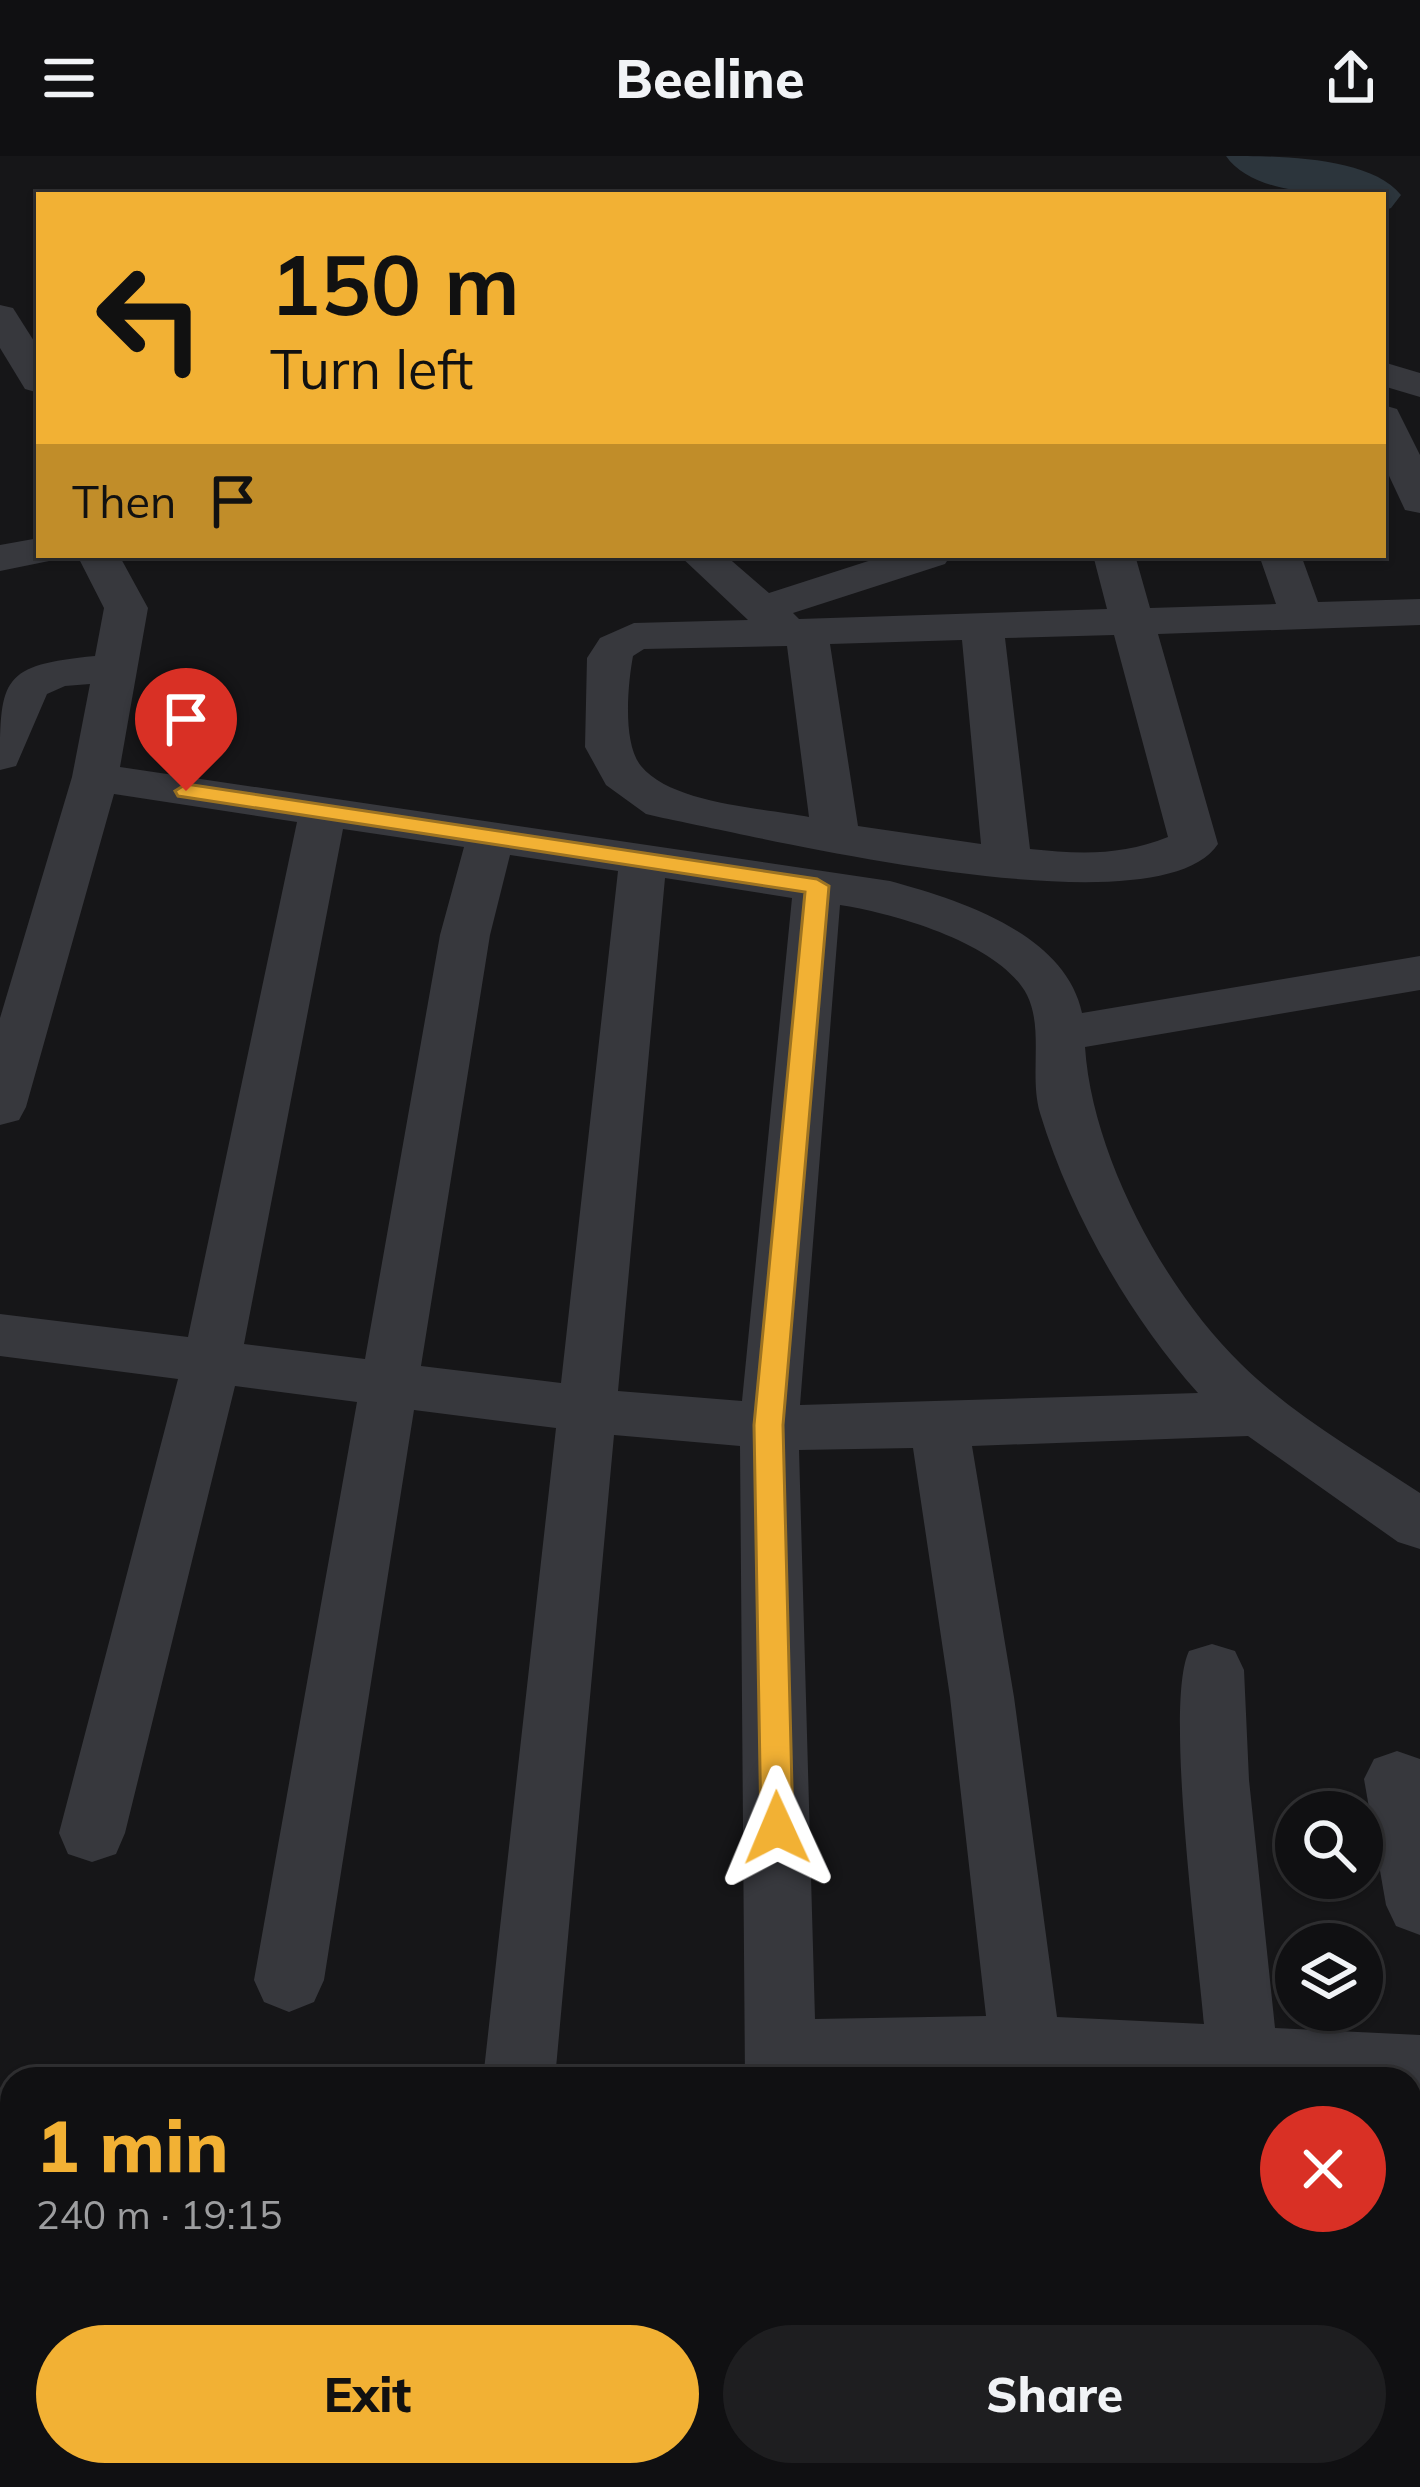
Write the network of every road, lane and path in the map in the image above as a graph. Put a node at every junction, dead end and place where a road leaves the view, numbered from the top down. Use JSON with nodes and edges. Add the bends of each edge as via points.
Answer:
{"nodes":[{"id":1,"x":0,"y":316,"type":"edge"},
{"id":2,"x":1386,"y":375,"type":"edge"},
{"id":3,"x":36,"y":376,"type":"edge"},
{"id":4,"x":36,"y":381,"type":"edge"},
{"id":5,"x":0,"y":385,"type":"edge"},
{"id":6,"x":1420,"y":385,"type":"edge"},
{"id":7,"x":1386,"y":424,"type":"edge"},
{"id":8,"x":1420,"y":501,"type":"edge"},
{"id":9,"x":36,"y":552,"type":"edge"},
{"id":10,"x":0,"y":558,"type":"edge"},
{"id":11,"x":100,"y":558,"type":"edge"},
{"id":12,"x":704,"y":558,"type":"edge"},
{"id":13,"x":924,"y":558,"type":"edge"},
{"id":14,"x":1115,"y":558,"type":"edge"},
{"id":15,"x":1281,"y":558,"type":"edge"},
{"id":16,"x":1420,"y":612,"type":"edge"},
{"id":17,"x":1288,"y":616,"type":"junction"},
{"id":18,"x":1132,"y":621,"type":"junction"},
{"id":19,"x":982,"y":625,"type":"junction"},
{"id":20,"x":786,"y":626,"type":"junction"},
{"id":21,"x":115,"y":668,"type":"junction"},
{"id":22,"x":0,"y":756,"type":"edge"},
{"id":23,"x":95,"y":777,"type":"junction"},
{"id":24,"x":323,"y":811,"type":"junction"},
{"id":25,"x":491,"y":835,"type":"junction"},
{"id":26,"x":836,"y":837,"type":"junction"},
{"id":27,"x":643,"y":860,"type":"junction"},
{"id":28,"x":1007,"y":862,"type":"junction"},
{"id":29,"x":817,"y":886,"type":"junction"},
{"id":30,"x":1420,"y":973,"type":"edge"},
{"id":31,"x":1056,"y":1036,"type":"junction"},
{"id":32,"x":0,"y":1107,"type":"edge"},
{"id":33,"x":0,"y":1335,"type":"edge"},
{"id":34,"x":212,"y":1360,"type":"junction"},
{"id":35,"x":390,"y":1385,"type":"junction"},
{"id":36,"x":586,"y":1408,"type":"junction"},
{"id":37,"x":1264,"y":1413,"type":"junction"},
{"id":38,"x":939,"y":1424,"type":"junction"},
{"id":39,"x":769,"y":1425,"type":"junction"},
{"id":40,"x":1420,"y":1525,"type":"edge"},
{"id":41,"x":1212,"y":1670,"type":"dead end"},
{"id":42,"x":1397,"y":1779,"type":"dead end"},
{"id":43,"x":92,"y":1833,"type":"dead end"},
{"id":44,"x":1420,"y":1905,"type":"edge"},
{"id":45,"x":289,"y":1980,"type":"dead end"},
{"id":46,"x":1243,"y":2059,"type":"junction"},
{"id":47,"x":1025,"y":2063,"type":"edge"},
{"id":48,"x":781,"y":2066,"type":"edge"},
{"id":49,"x":520,"y":2067,"type":"edge"},
{"id":50,"x":1400,"y":2067,"type":"edge"}],
"edges":[{"from":1,"to":3,"type":"street"},
{"from":2,"to":6,"type":"street"},
{"from":4,"to":5,"type":"street"},
{"from":7,"to":8,"type":"street"},
{"from":9,"to":10,"type":"street"},
{"from":11,"to":21,"type":"street","via":[[126,608]]},
{"from":12,"to":20,"type":"street"},
{"from":13,"to":20,"type":"street"},
{"from":14,"to":18,"type":"street"},
{"from":15,"to":17,"type":"street","via":[[1299,608]]},
{"from":16,"to":17,"type":"street"},
{"from":17,"to":18,"type":"street"},
{"from":18,"to":19,"type":"street"},
{"from":18,"to":28,"type":"street","via":[[1194,844],[1150,862],[1092,870]]},
{"from":19,"to":20,"type":"street"},
{"from":19,"to":28,"type":"street"},
{"from":20,"to":26,"type":"street"},
{"from":20,"to":26,"type":"street","via":[[634,636],[616,647],[606,674],[608,747],[622,775],[663,803]]},
{"from":21,"to":22,"type":"street","via":[[56,674],[28,686]]},
{"from":21,"to":23,"type":"street"},
{"from":23,"to":24,"type":"street"},
{"from":23,"to":32,"type":"street"},
{"from":24,"to":25,"type":"street"},
{"from":24,"to":34,"type":"street"},
{"from":25,"to":27,"type":"street"},
{"from":25,"to":35,"type":"street","via":[[465,935]]},
{"from":26,"to":28,"type":"street"},
{"from":27,"to":29,"type":"street"},
{"from":27,"to":36,"type":"street"},
{"from":29,"to":31,"type":"street","via":[[890,898],[1008,947],[1052,990]]},
{"from":29,"to":39,"type":"street"},
{"from":30,"to":31,"type":"street"},
{"from":31,"to":37,"type":"street","via":[[1064,1106],[1099,1197],[1206,1364]]},
{"from":33,"to":34,"type":"street"},
{"from":34,"to":35,"type":"street"},
{"from":34,"to":43,"type":"street"},
{"from":35,"to":36,"type":"street"},
{"from":35,"to":45,"type":"street"},
{"from":36,"to":39,"type":"street"},
{"from":36,"to":49,"type":"street"},
{"from":37,"to":38,"type":"street"},
{"from":37,"to":40,"type":"street"},
{"from":38,"to":39,"type":"street"},
{"from":38,"to":47,"type":"street","via":[[982,1697]]},
{"from":39,"to":48,"type":"street"},
{"from":41,"to":46,"type":"street"},
{"from":42,"to":44,"type":"street"},
{"from":46,"to":47,"type":"street"},
{"from":46,"to":50,"type":"street"},
{"from":47,"to":48,"type":"street"}]}
